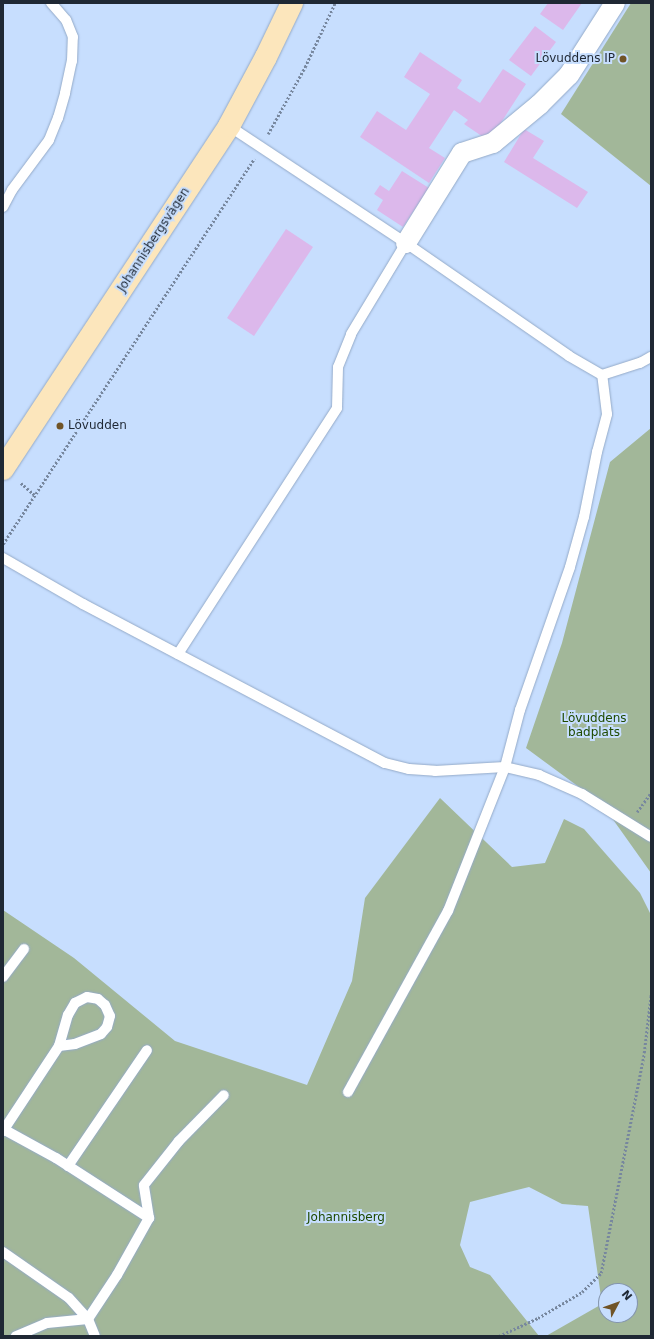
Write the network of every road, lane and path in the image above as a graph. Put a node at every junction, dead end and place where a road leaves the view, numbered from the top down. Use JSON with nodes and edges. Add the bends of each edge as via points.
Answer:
{"nodes":[{"id":1,"x":51,"y":3,"type":"edge"},
{"id":2,"x":292,"y":3,"type":"edge"},
{"id":3,"x":335,"y":3,"type":"edge"},
{"id":4,"x":615,"y":3,"type":"edge"},
{"id":5,"x":229,"y":126,"type":"junction"},
{"id":6,"x":260,"y":148,"type":"junction"},
{"id":7,"x":3,"y":207,"type":"edge"},
{"id":8,"x":406,"y":243,"type":"junction"},
{"id":9,"x":651,"y":357,"type":"edge"},
{"id":10,"x":602,"y":375,"type":"junction"},
{"id":11,"x":3,"y":469,"type":"edge"},
{"id":12,"x":22,"y":483,"type":"dead end"},
{"id":13,"x":35,"y":495,"type":"junction"},
{"id":14,"x":3,"y":544,"type":"edge"},
{"id":15,"x":3,"y":558,"type":"edge"},
{"id":16,"x":178,"y":654,"type":"junction"},
{"id":17,"x":505,"y":767,"type":"junction"},
{"id":18,"x":651,"y":793,"type":"edge"},
{"id":19,"x":628,"y":823,"type":"junction"},
{"id":20,"x":651,"y":837,"type":"edge"},
{"id":21,"x":24,"y":949,"type":"dead end"},
{"id":22,"x":3,"y":977,"type":"edge"},
{"id":23,"x":651,"y":994,"type":"edge"},
{"id":24,"x":59,"y":1046,"type":"junction"},
{"id":25,"x":147,"y":1050,"type":"dead end"},
{"id":26,"x":348,"y":1092,"type":"dead end"},
{"id":27,"x":224,"y":1096,"type":"dead end"},
{"id":28,"x":3,"y":1130,"type":"edge"},
{"id":29,"x":68,"y":1166,"type":"junction"},
{"id":30,"x":149,"y":1218,"type":"junction"},
{"id":31,"x":3,"y":1252,"type":"edge"},
{"id":32,"x":88,"y":1319,"type":"junction"},
{"id":33,"x":16,"y":1336,"type":"edge"},
{"id":34,"x":95,"y":1336,"type":"edge"},
{"id":35,"x":499,"y":1336,"type":"edge"}],
"edges":[{"from":1,"to":7,"type":"lane","via":[[66,20],[73,37],[72,61],[65,93],[49,140],[12,190]]},
{"from":2,"to":5,"type":"main road","name":"Johannisbergsvägen"},
{"from":3,"to":6,"type":"path"},
{"from":4,"to":8,"type":"street","via":[[569,75],[539,105],[493,143],[462,153]]},
{"from":5,"to":6,"type":"lane"},
{"from":5,"to":11,"type":"main road","name":"Johannisbergsvägen"},
{"from":6,"to":8,"type":"lane"},
{"from":6,"to":13,"type":"path"},
{"from":8,"to":10,"type":"lane","via":[[568,356]]},
{"from":8,"to":16,"type":"lane","via":[[351,334],[338,368],[337,408]]},
{"from":9,"to":10,"type":"lane"},
{"from":10,"to":17,"type":"lane","via":[[607,414],[596,452],[584,517],[570,567],[520,710]]},
{"from":12,"to":13,"type":"path"},
{"from":13,"to":14,"type":"path"},
{"from":15,"to":16,"type":"lane"},
{"from":16,"to":17,"type":"lane","via":[[385,763],[409,770],[435,771]]},
{"from":17,"to":19,"type":"lane","via":[[539,775],[582,794]]},
{"from":17,"to":26,"type":"lane","via":[[448,911]]},
{"from":18,"to":19,"type":"path"},
{"from":19,"to":20,"type":"lane"},
{"from":21,"to":22,"type":"lane"},
{"from":23,"to":35,"type":"path","via":[[644,1054],[601,1273],[582,1292],[538,1318]]},
{"from":24,"to":24,"type":"lane","via":[[74,1044],[101,1034],[107,1027],[110,1016],[105,1005],[87,997],[75,1002],[68,1015]]},
{"from":24,"to":28,"type":"lane"},
{"from":25,"to":29,"type":"lane"},
{"from":27,"to":30,"type":"lane","via":[[179,1141],[144,1185]]},
{"from":28,"to":29,"type":"lane"},
{"from":29,"to":30,"type":"lane"},
{"from":30,"to":32,"type":"lane","via":[[117,1275]]},
{"from":31,"to":32,"type":"lane","via":[[68,1298]]},
{"from":32,"to":33,"type":"lane","via":[[47,1324]]},
{"from":32,"to":34,"type":"lane"}]}
